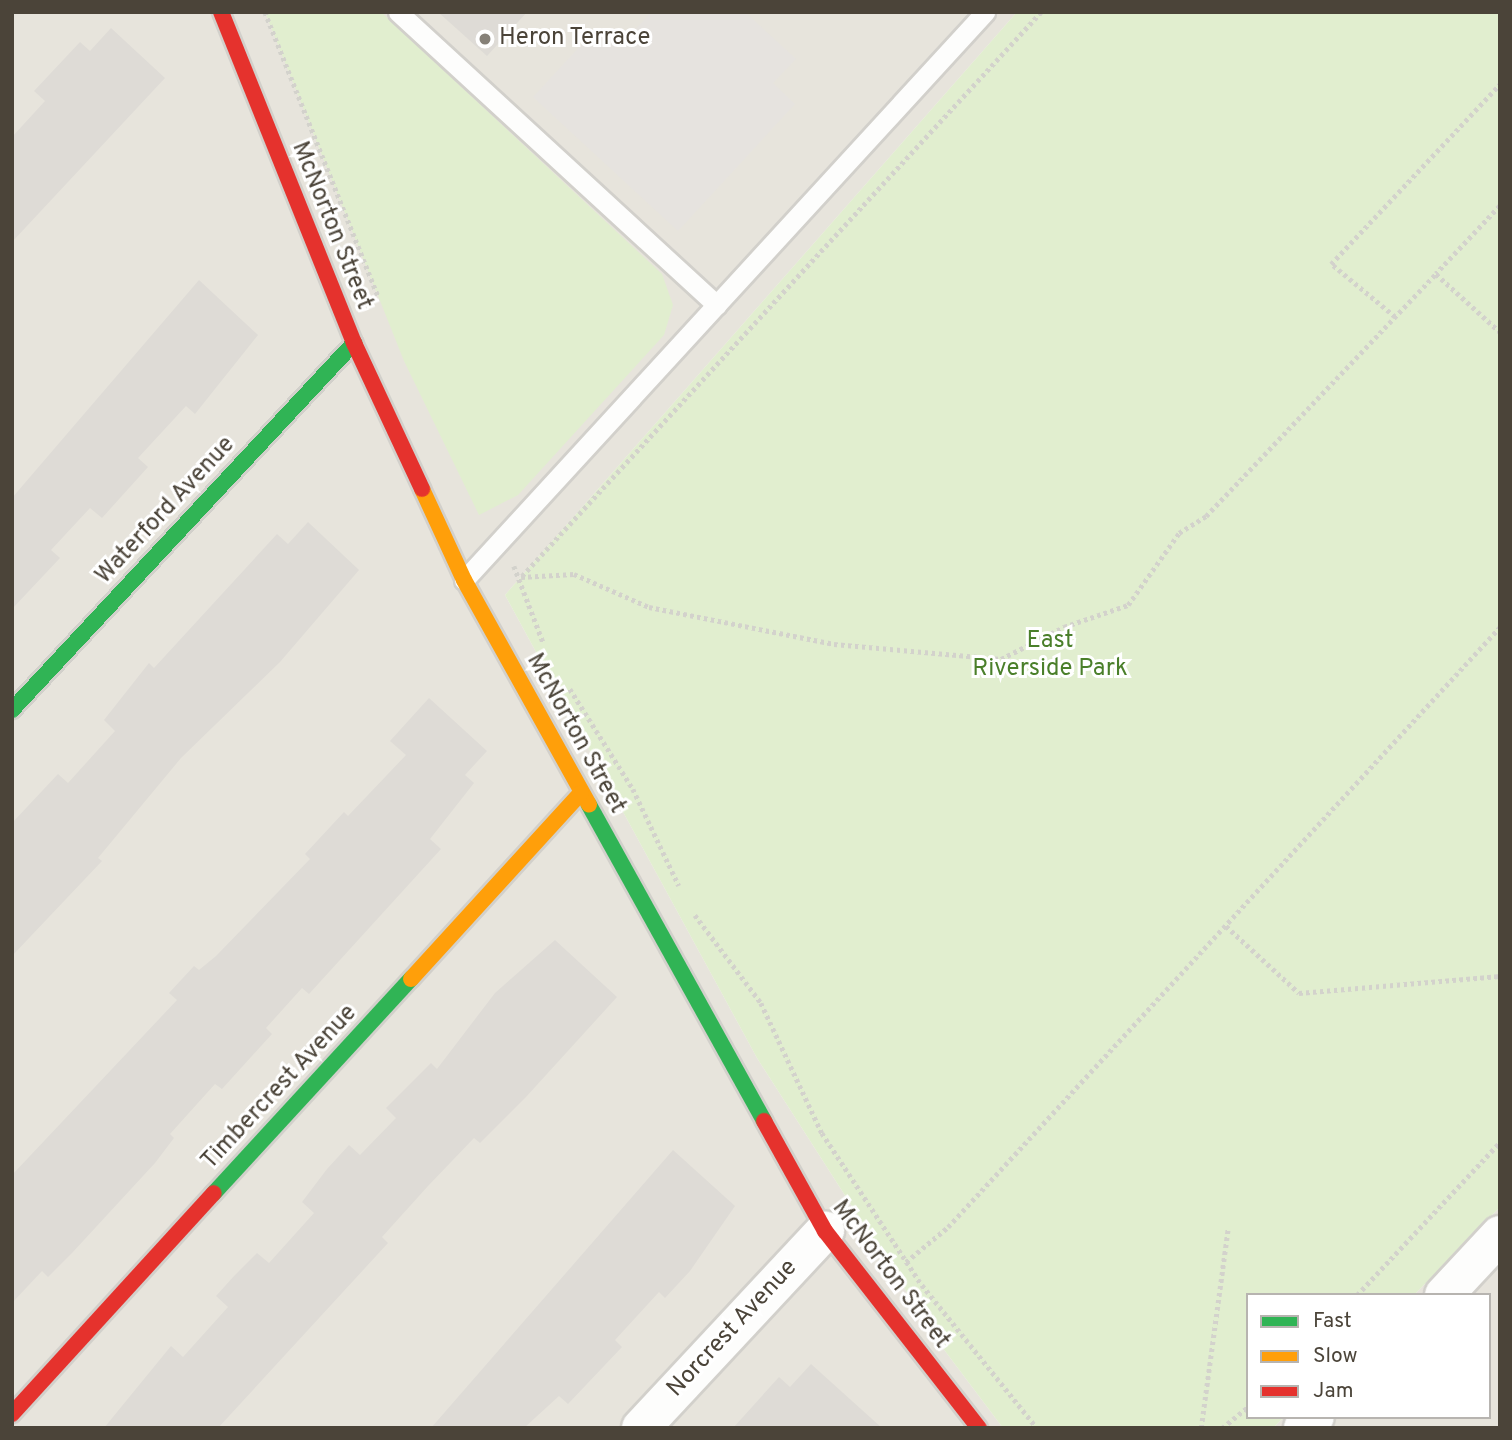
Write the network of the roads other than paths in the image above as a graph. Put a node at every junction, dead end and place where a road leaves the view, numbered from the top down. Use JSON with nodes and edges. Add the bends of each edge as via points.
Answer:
{"nodes":[{"id":1,"x":221,"y":12,"type":"edge"},
{"id":2,"x":398,"y":12,"type":"edge"},
{"id":3,"x":985,"y":12,"type":"edge"},
{"id":4,"x":718,"y":305,"type":"junction"},
{"id":5,"x":354,"y":343,"type":"junction"},
{"id":6,"x":464,"y":580,"type":"junction"},
{"id":7,"x":12,"y":710,"type":"edge"},
{"id":8,"x":581,"y":793,"type":"junction"},
{"id":9,"x":825,"y":1231,"type":"junction"},
{"id":10,"x":1500,"y":1235,"type":"edge"},
{"id":11,"x":1446,"y":1293,"type":"edge"},
{"id":12,"x":12,"y":1414,"type":"edge"},
{"id":13,"x":641,"y":1428,"type":"edge"},
{"id":14,"x":979,"y":1428,"type":"edge"}],
"edges":[{"from":1,"to":5,"type":"street","name":"McNorton Street"},
{"from":2,"to":4,"type":"lane"},
{"from":3,"to":4,"type":"lane"},
{"from":4,"to":6,"type":"lane"},
{"from":5,"to":6,"type":"street","name":"McNorton Street"},
{"from":5,"to":7,"type":"street","name":"Waterford Avenue"},
{"from":6,"to":8,"type":"street","name":"McNorton Street"},
{"from":8,"to":9,"type":"street","name":"McNorton Street"},
{"from":8,"to":12,"type":"street","name":"Timbercrest Avenue"},
{"from":9,"to":13,"type":"street","name":"Norcrest Avenue"},
{"from":9,"to":14,"type":"street","name":"McNorton Street"},
{"from":10,"to":11,"type":"street"}]}
